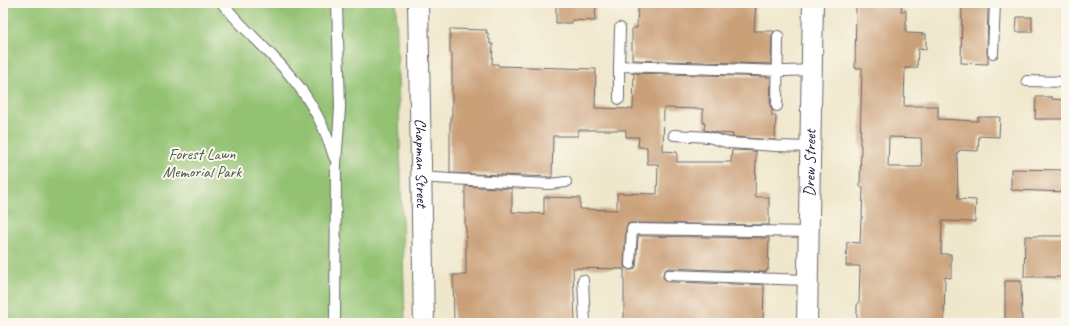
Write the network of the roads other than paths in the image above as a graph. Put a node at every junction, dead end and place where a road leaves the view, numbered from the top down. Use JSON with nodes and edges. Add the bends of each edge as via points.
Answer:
{"nodes":[{"id":1,"x":222,"y":3,"type":"edge"},
{"id":2,"x":337,"y":3,"type":"edge"},
{"id":3,"x":418,"y":3,"type":"edge"},
{"id":4,"x":813,"y":3,"type":"edge"},
{"id":5,"x":995,"y":3,"type":"edge"},
{"id":6,"x":620,"y":28,"type":"dead end"},
{"id":7,"x":778,"y":36,"type":"dead end"},
{"id":8,"x":994,"y":54,"type":"dead end"},
{"id":9,"x":619,"y":66,"type":"junction"},
{"id":10,"x":777,"y":70,"type":"junction"},
{"id":11,"x":812,"y":70,"type":"junction"},
{"id":12,"x":1027,"y":81,"type":"dead end"},
{"id":13,"x":1066,"y":82,"type":"edge"},
{"id":14,"x":619,"y":99,"type":"dead end"},
{"id":15,"x":777,"y":106,"type":"dead end"},
{"id":16,"x":674,"y":135,"type":"dead end"},
{"id":17,"x":810,"y":147,"type":"junction"},
{"id":18,"x":336,"y":164,"type":"junction"},
{"id":19,"x":422,"y":177,"type":"junction"},
{"id":20,"x":566,"y":182,"type":"dead end"},
{"id":21,"x":809,"y":232,"type":"junction"},
{"id":22,"x":630,"y":264,"type":"dead end"},
{"id":23,"x":669,"y":275,"type":"dead end"},
{"id":24,"x":583,"y":280,"type":"dead end"},
{"id":25,"x":808,"y":280,"type":"junction"},
{"id":26,"x":335,"y":323,"type":"edge"},
{"id":27,"x":424,"y":323,"type":"edge"},
{"id":28,"x":585,"y":323,"type":"edge"},
{"id":29,"x":807,"y":323,"type":"edge"}],
"edges":[{"from":1,"to":18,"type":"lane","via":[[294,80],[324,129]]},
{"from":2,"to":18,"type":"lane","via":[[340,108]]},
{"from":3,"to":19,"type":"street","name":"Chapman Street"},
{"from":4,"to":11,"type":"street","name":"Drew Street"},
{"from":5,"to":8,"type":"lane"},
{"from":6,"to":9,"type":"lane"},
{"from":7,"to":10,"type":"lane"},
{"from":9,"to":10,"type":"lane"},
{"from":9,"to":14,"type":"lane"},
{"from":10,"to":11,"type":"lane"},
{"from":10,"to":15,"type":"lane"},
{"from":11,"to":17,"type":"street","name":"Drew Street"},
{"from":12,"to":13,"type":"lane"},
{"from":16,"to":17,"type":"lane","via":[[708,137],[729,143]]},
{"from":17,"to":21,"type":"street","name":"Drew Street"},
{"from":18,"to":26,"type":"lane"},
{"from":19,"to":20,"type":"lane","via":[[550,184]]},
{"from":19,"to":27,"type":"street","name":"Chapman Street"},
{"from":21,"to":22,"type":"lane","via":[[632,229]]},
{"from":21,"to":25,"type":"street","name":"Drew Street"},
{"from":23,"to":25,"type":"lane"},
{"from":24,"to":28,"type":"lane"},
{"from":25,"to":29,"type":"street","name":"Drew Street"}]}
